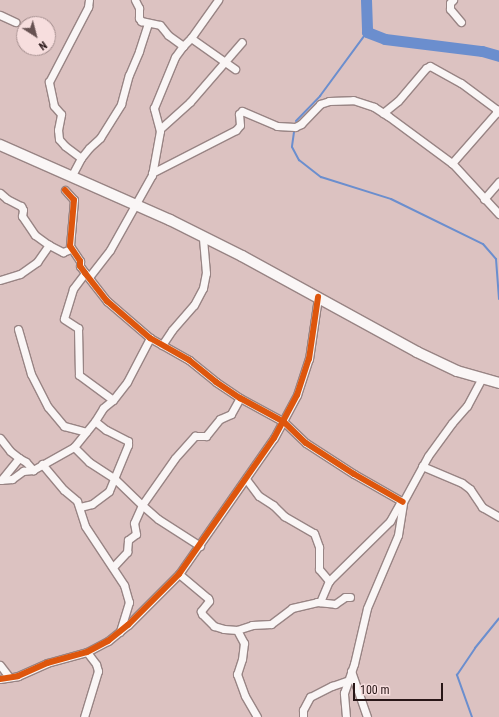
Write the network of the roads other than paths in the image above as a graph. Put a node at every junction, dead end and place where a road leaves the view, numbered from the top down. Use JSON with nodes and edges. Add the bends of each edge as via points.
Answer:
{"nodes":[{"id":1,"x":89,"y":0,"type":"edge"},
{"id":2,"x":135,"y":0,"type":"edge"},
{"id":3,"x":218,"y":0,"type":"edge"},
{"id":4,"x":452,"y":0,"type":"edge"},
{"id":5,"x":0,"y":16,"type":"edge"},
{"id":6,"x":15,"y":22,"type":"dead end"},
{"id":7,"x":148,"y":22,"type":"junction"},
{"id":8,"x":461,"y":22,"type":"dead end"},
{"id":9,"x":191,"y":38,"type":"junction"},
{"id":10,"x":242,"y":42,"type":"dead end"},
{"id":11,"x":183,"y":46,"type":"junction"},
{"id":12,"x":226,"y":62,"type":"junction"},
{"id":13,"x":235,"y":68,"type":"dead end"},
{"id":14,"x":384,"y":113,"type":"junction"},
{"id":15,"x":160,"y":129,"type":"junction"},
{"id":16,"x":0,"y":145,"type":"edge"},
{"id":17,"x":81,"y":158,"type":"junction"},
{"id":18,"x":452,"y":164,"type":"junction"},
{"id":19,"x":152,"y":173,"type":"junction"},
{"id":20,"x":71,"y":177,"type":"junction"},
{"id":21,"x":499,"y":182,"type":"edge"},
{"id":22,"x":66,"y":190,"type":"dead end"},
{"id":23,"x":0,"y":193,"type":"edge"},
{"id":24,"x":484,"y":199,"type":"junction"},
{"id":25,"x":135,"y":206,"type":"junction"},
{"id":26,"x":499,"y":214,"type":"edge"},
{"id":27,"x":203,"y":237,"type":"junction"},
{"id":28,"x":49,"y":245,"type":"junction"},
{"id":29,"x":71,"y":249,"type":"junction"},
{"id":30,"x":87,"y":275,"type":"junction"},
{"id":31,"x":0,"y":280,"type":"edge"},
{"id":32,"x":318,"y":297,"type":"junction"},
{"id":33,"x":18,"y":329,"type":"dead end"},
{"id":34,"x":150,"y":338,"type":"junction"},
{"id":35,"x":162,"y":345,"type":"junction"},
{"id":36,"x":482,"y":378,"type":"junction"},
{"id":37,"x":499,"y":383,"type":"edge"},
{"id":38,"x":240,"y":398,"type":"junction"},
{"id":39,"x":114,"y":400,"type":"junction"},
{"id":40,"x":95,"y":420,"type":"junction"},
{"id":41,"x":284,"y":422,"type":"junction"},
{"id":42,"x":86,"y":432,"type":"junction"},
{"id":43,"x":0,"y":438,"type":"edge"},
{"id":44,"x":74,"y":447,"type":"junction"},
{"id":45,"x":20,"y":458,"type":"junction"},
{"id":46,"x":42,"y":464,"type":"junction"},
{"id":47,"x":422,"y":466,"type":"junction"},
{"id":48,"x":33,"y":470,"type":"junction"},
{"id":49,"x":115,"y":479,"type":"junction"},
{"id":50,"x":246,"y":479,"type":"junction"},
{"id":51,"x":1,"y":480,"type":"edge"},
{"id":52,"x":402,"y":502,"type":"junction"},
{"id":53,"x":142,"y":505,"type":"junction"},
{"id":54,"x":80,"y":507,"type":"junction"},
{"id":55,"x":499,"y":517,"type":"edge"},
{"id":56,"x":200,"y":546,"type":"junction"},
{"id":57,"x":113,"y":566,"type":"junction"},
{"id":58,"x":179,"y":574,"type":"junction"},
{"id":59,"x":328,"y":581,"type":"junction"},
{"id":60,"x":350,"y":597,"type":"dead end"},
{"id":61,"x":320,"y":602,"type":"junction"},
{"id":62,"x":237,"y":630,"type":"junction"},
{"id":63,"x":120,"y":632,"type":"junction"},
{"id":64,"x":87,"y":652,"type":"junction"},
{"id":65,"x":0,"y":665,"type":"edge"},
{"id":66,"x":352,"y":671,"type":"junction"},
{"id":67,"x":9,"y":677,"type":"junction"},
{"id":68,"x":0,"y":679,"type":"edge"},
{"id":69,"x":349,"y":680,"type":"junction"},
{"id":70,"x":84,"y":717,"type":"edge"},
{"id":71,"x":257,"y":717,"type":"edge"},
{"id":72,"x":303,"y":717,"type":"edge"},
{"id":73,"x":346,"y":717,"type":"edge"},
{"id":74,"x":367,"y":717,"type":"edge"}],
"edges":[{"from":1,"to":17,"type":"street","via":[[88,7],[49,82],[53,103],[62,114],[58,130],[59,139]]},
{"from":2,"to":7,"type":"street","via":[[140,8],[139,18]]},
{"from":3,"to":9,"type":"street"},
{"from":4,"to":8,"type":"street","via":[[450,9]]},
{"from":5,"to":6,"type":"street"},
{"from":7,"to":11,"type":"street","via":[[160,25]]},
{"from":7,"to":17,"type":"street","via":[[121,104],[100,138]]},
{"from":9,"to":11,"type":"street"},
{"from":9,"to":12,"type":"street"},
{"from":10,"to":12,"type":"street"},
{"from":11,"to":15,"type":"street","via":[[175,57],[154,108]]},
{"from":12,"to":13,"type":"street"},
{"from":12,"to":15,"type":"street","via":[[190,102]]},
{"from":14,"to":18,"type":"street"},
{"from":14,"to":18,"type":"street","via":[[430,66],[461,83],[496,109],[496,113]]},
{"from":14,"to":19,"type":"street","via":[[353,100],[329,101],[314,110],[301,124],[288,127],[277,126],[242,110],[239,114],[240,125],[236,130]]},
{"from":15,"to":19,"type":"street"},
{"from":16,"to":20,"type":"main road"},
{"from":17,"to":20,"type":"street"},
{"from":18,"to":24,"type":"street"},
{"from":19,"to":25,"type":"street"},
{"from":20,"to":25,"type":"main road"},
{"from":21,"to":24,"type":"street"},
{"from":22,"to":29,"type":"street","via":[[74,200]]},
{"from":23,"to":28,"type":"street","via":[[20,206],[22,216],[35,235]]},
{"from":24,"to":26,"type":"street"},
{"from":25,"to":27,"type":"main road"},
{"from":25,"to":30,"type":"street","via":[[110,250]]},
{"from":27,"to":32,"type":"main road"},
{"from":27,"to":35,"type":"street","via":[[206,273],[203,288],[194,305]]},
{"from":28,"to":29,"type":"street","via":[[63,252]]},
{"from":28,"to":31,"type":"street","via":[[37,262],[17,275]]},
{"from":29,"to":30,"type":"street"},
{"from":30,"to":34,"type":"street","via":[[107,301]]},
{"from":30,"to":39,"type":"street","via":[[73,289],[64,319],[78,328],[79,375]]},
{"from":32,"to":36,"type":"main road","via":[[417,352],[457,371]]},
{"from":32,"to":41,"type":"street","via":[[304,377]]},
{"from":33,"to":42,"type":"street","via":[[31,374],[48,407],[64,426]]},
{"from":34,"to":35,"type":"street"},
{"from":34,"to":39,"type":"street","via":[[131,376]]},
{"from":35,"to":38,"type":"street","via":[[189,360]]},
{"from":36,"to":37,"type":"main road"},
{"from":36,"to":47,"type":"street","via":[[467,406],[431,450]]},
{"from":38,"to":41,"type":"street"},
{"from":38,"to":53,"type":"street","via":[[235,410],[220,420],[208,434],[195,436]]},
{"from":39,"to":40,"type":"street","via":[[103,408]]},
{"from":40,"to":42,"type":"street"},
{"from":40,"to":49,"type":"street","via":[[106,430],[128,441],[128,449]]},
{"from":41,"to":50,"type":"street"},
{"from":41,"to":52,"type":"street","via":[[306,443]]},
{"from":42,"to":44,"type":"street"},
{"from":43,"to":45,"type":"street","via":[[10,451]]},
{"from":44,"to":46,"type":"street"},
{"from":44,"to":49,"type":"street"},
{"from":45,"to":48,"type":"street"},
{"from":45,"to":51,"type":"street"},
{"from":46,"to":48,"type":"street"},
{"from":46,"to":54,"type":"street"},
{"from":47,"to":52,"type":"street"},
{"from":47,"to":55,"type":"street","via":[[462,483],[470,489],[482,507]]},
{"from":48,"to":51,"type":"street","via":[[25,470],[10,480]]},
{"from":49,"to":53,"type":"street"},
{"from":49,"to":54,"type":"street","via":[[103,497],[92,504]]},
{"from":50,"to":56,"type":"street"},
{"from":50,"to":59,"type":"street","via":[[259,496],[284,516],[314,533],[319,547],[319,569]]},
{"from":52,"to":59,"type":"street","via":[[390,522]]},
{"from":52,"to":66,"type":"street","via":[[399,530],[367,608]]},
{"from":53,"to":56,"type":"street","via":[[168,526]]},
{"from":53,"to":57,"type":"street","via":[[134,522],[137,532],[128,540],[127,552]]},
{"from":54,"to":57,"type":"street","via":[[85,526]]},
{"from":56,"to":58,"type":"street"},
{"from":57,"to":63,"type":"street","via":[[128,594],[129,602]]},
{"from":58,"to":62,"type":"street","via":[[209,599],[201,611],[202,614],[217,628]]},
{"from":58,"to":63,"type":"street"},
{"from":59,"to":61,"type":"street"},
{"from":60,"to":61,"type":"street","via":[[345,597],[335,604]]},
{"from":61,"to":62,"type":"street","via":[[289,609],[271,624],[252,625]]},
{"from":62,"to":71,"type":"street","via":[[244,644],[237,674],[245,696]]},
{"from":63,"to":64,"type":"street"},
{"from":64,"to":67,"type":"street","via":[[52,661],[23,675]]},
{"from":64,"to":70,"type":"street","via":[[98,671]]},
{"from":65,"to":67,"type":"street"},
{"from":66,"to":69,"type":"street"},
{"from":66,"to":74,"type":"street"},
{"from":67,"to":68,"type":"street"},
{"from":69,"to":72,"type":"street","via":[[310,698],[303,710]]},
{"from":69,"to":73,"type":"street","via":[[344,693]]}]}
